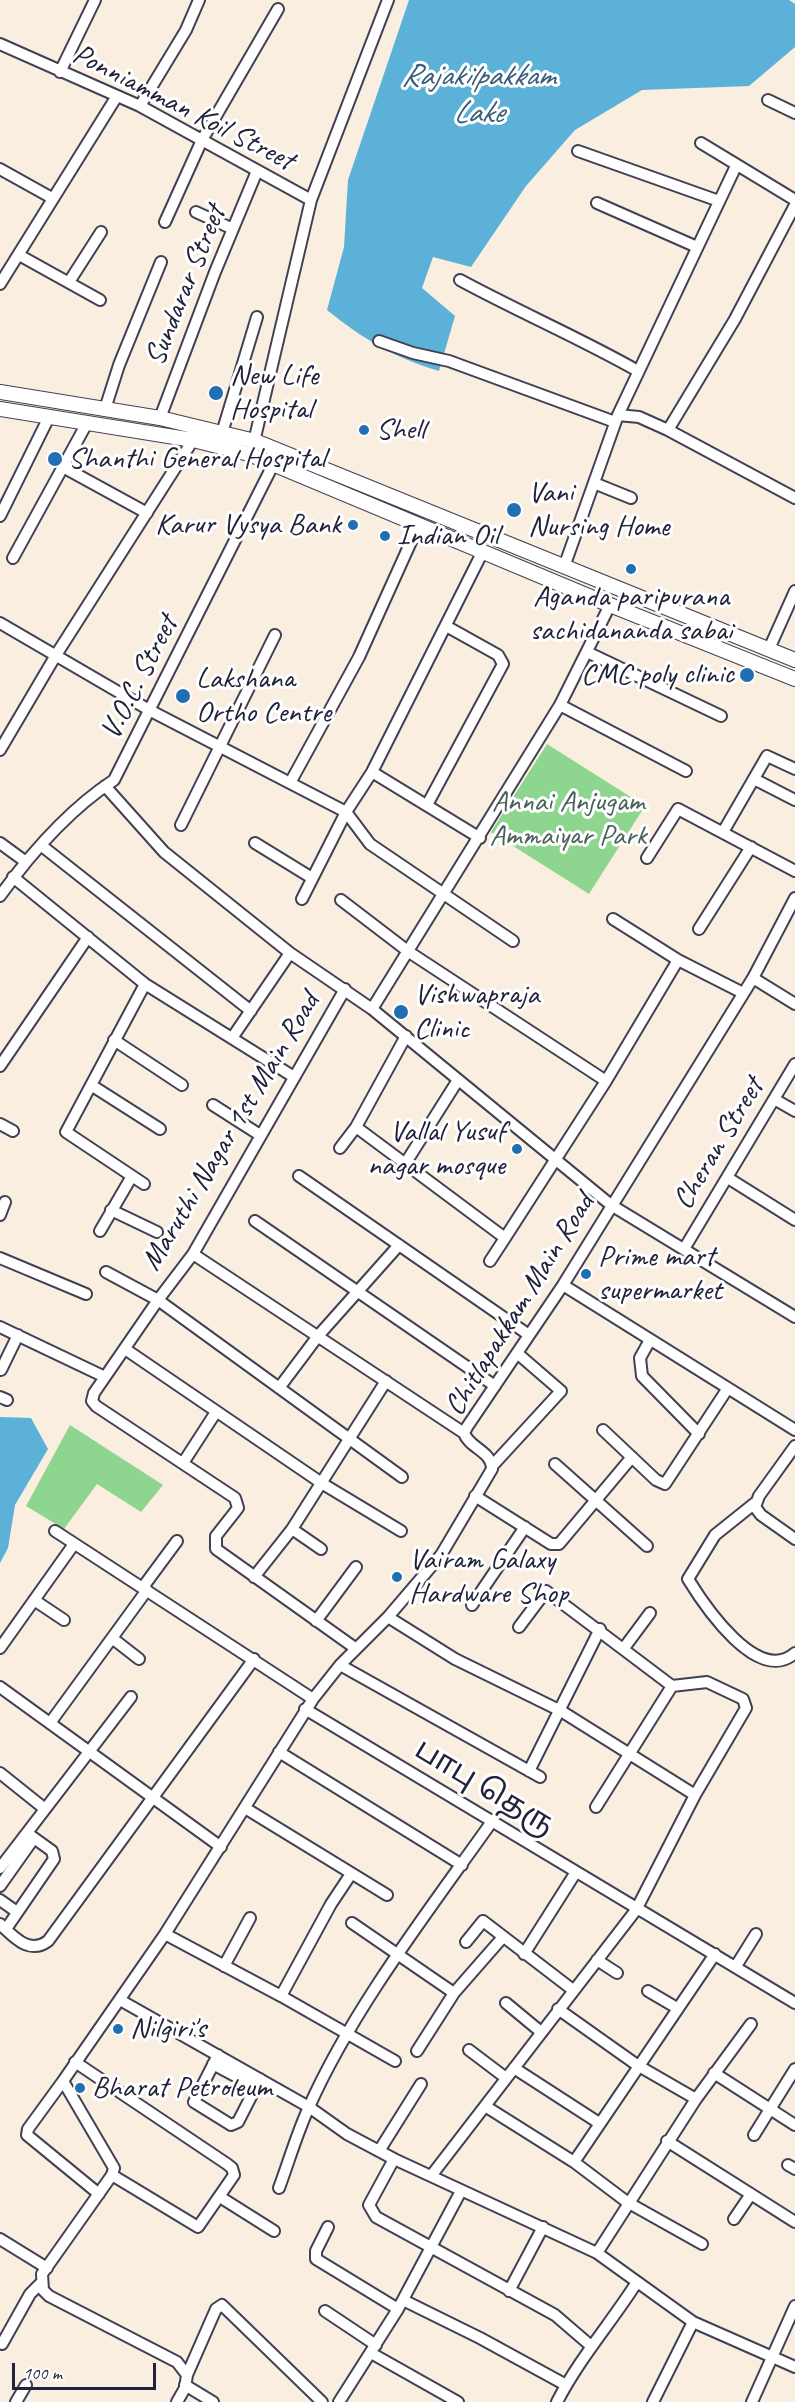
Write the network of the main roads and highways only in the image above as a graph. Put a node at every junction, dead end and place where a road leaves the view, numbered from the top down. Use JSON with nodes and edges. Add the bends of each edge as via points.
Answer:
{"nodes":[{"id":1,"x":0,"y":392,"type":"edge"},
{"id":2,"x":0,"y":409,"type":"edge"},
{"id":3,"x":795,"y":660,"type":"edge"},
{"id":4,"x":795,"y":679,"type":"edge"}],
"edges":[{"from":1,"to":3,"type":"main road","via":[[160,418],[255,441]]},
{"from":2,"to":4,"type":"main road","via":[[193,440],[249,454]]}]}
